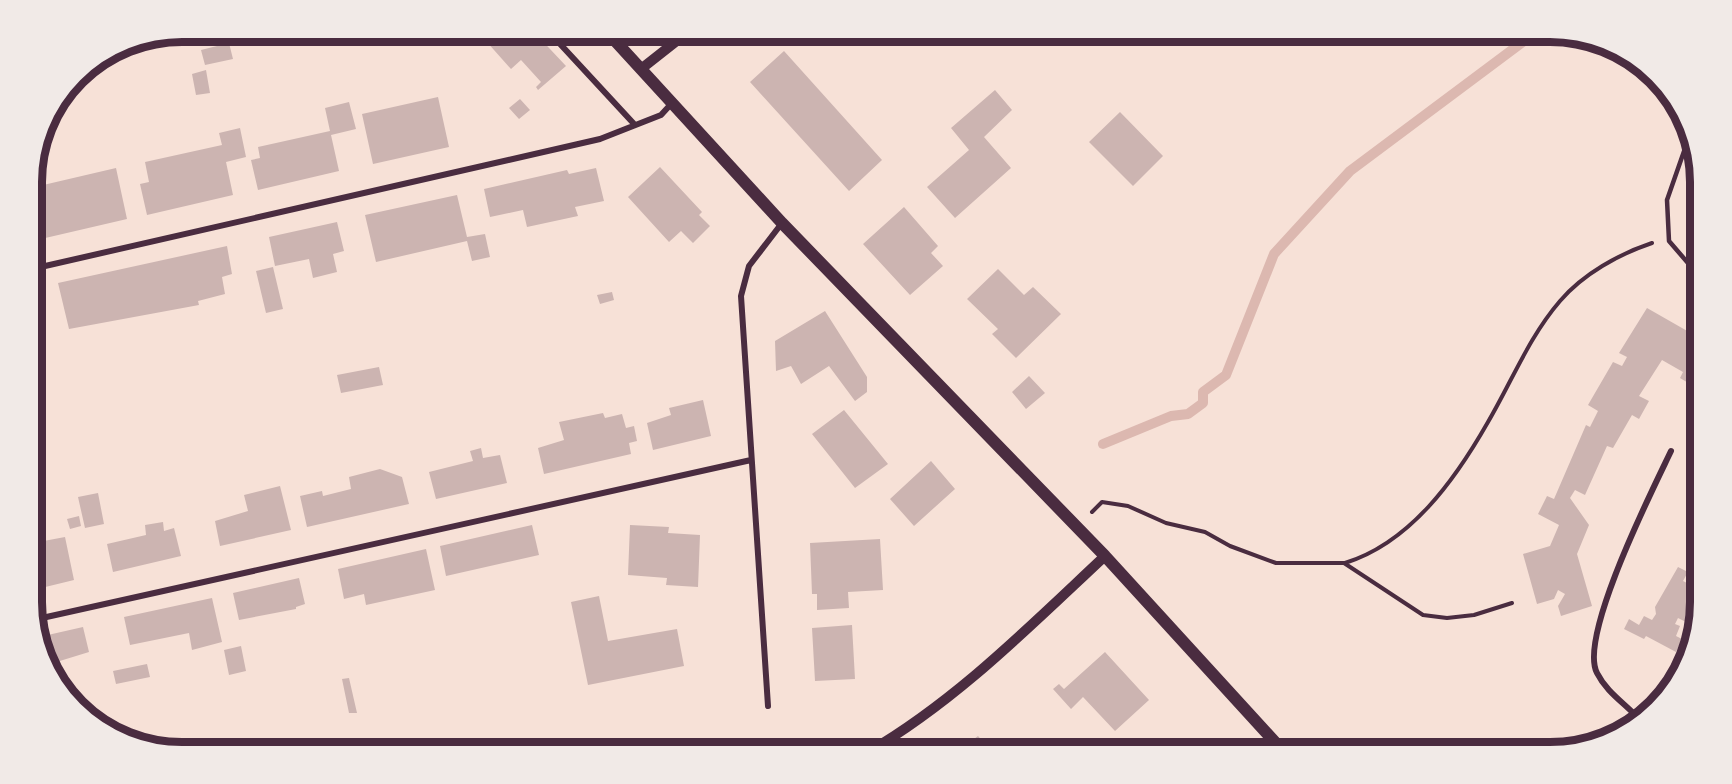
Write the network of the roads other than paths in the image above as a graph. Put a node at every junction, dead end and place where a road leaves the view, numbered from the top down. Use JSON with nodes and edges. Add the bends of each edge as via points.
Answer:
{"nodes":[{"id":1,"x":558,"y":42,"type":"edge"},
{"id":2,"x":616,"y":42,"type":"edge"},
{"id":3,"x":675,"y":42,"type":"edge"},
{"id":4,"x":641,"y":69,"type":"junction"},
{"id":5,"x":673,"y":103,"type":"junction"},
{"id":6,"x":635,"y":125,"type":"junction"},
{"id":7,"x":1685,"y":148,"type":"edge"},
{"id":8,"x":782,"y":223,"type":"junction"},
{"id":9,"x":1690,"y":265,"type":"edge"},
{"id":10,"x":42,"y":267,"type":"edge"},
{"id":11,"x":1671,"y":450,"type":"dead end"},
{"id":12,"x":751,"y":460,"type":"junction"},
{"id":13,"x":1104,"y":556,"type":"junction"},
{"id":14,"x":43,"y":618,"type":"edge"},
{"id":15,"x":768,"y":706,"type":"dead end"},
{"id":16,"x":1634,"y":714,"type":"edge"},
{"id":17,"x":885,"y":742,"type":"edge"},
{"id":18,"x":1275,"y":742,"type":"edge"}],
"edges":[{"from":1,"to":6,"type":"street"},
{"from":2,"to":4,"type":"main road"},
{"from":3,"to":4,"type":"street"},
{"from":4,"to":5,"type":"main road"},
{"from":5,"to":6,"type":"street","via":[[661,115]]},
{"from":5,"to":8,"type":"main road"},
{"from":6,"to":10,"type":"street","via":[[600,139]]},
{"from":7,"to":9,"type":"lane","via":[[1667,200],[1669,241]]},
{"from":8,"to":12,"type":"street","via":[[749,266],[741,296]]},
{"from":8,"to":13,"type":"main road"},
{"from":11,"to":16,"type":"street","via":[[1623,554],[1594,642],[1595,671]]},
{"from":12,"to":14,"type":"street"},
{"from":12,"to":15,"type":"street"},
{"from":13,"to":17,"type":"street","via":[[989,662]]},
{"from":13,"to":18,"type":"main road"}]}
